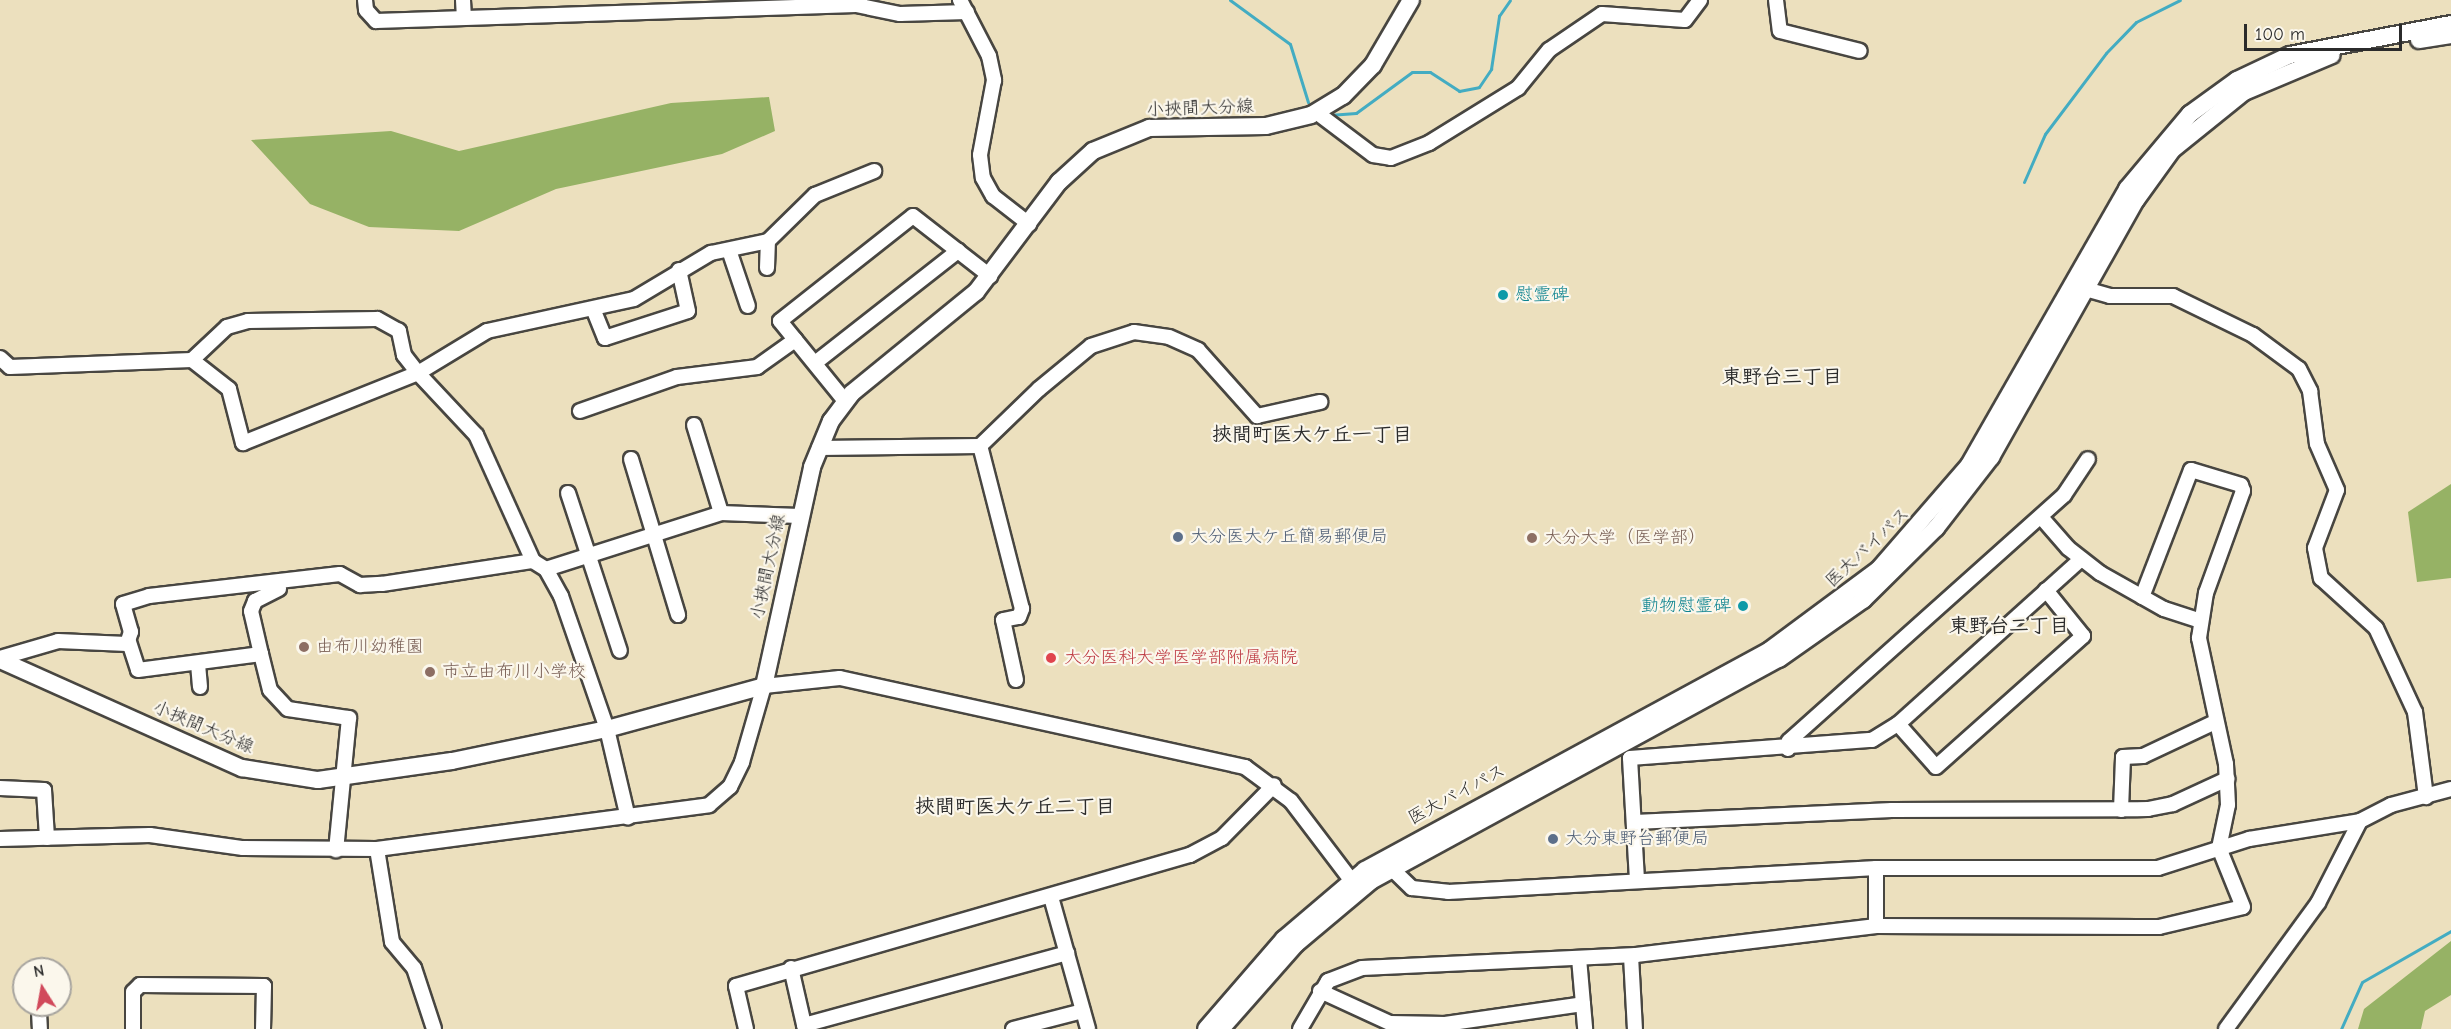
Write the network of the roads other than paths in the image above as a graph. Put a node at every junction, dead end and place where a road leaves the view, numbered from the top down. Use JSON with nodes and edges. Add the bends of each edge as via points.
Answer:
{"nodes":[{"id":1,"x":365,"y":0,"type":"edge"},
{"id":2,"x":463,"y":0,"type":"edge"},
{"id":3,"x":1411,"y":0,"type":"edge"},
{"id":4,"x":1700,"y":0,"type":"edge"},
{"id":5,"x":1776,"y":0,"type":"edge"},
{"id":6,"x":749,"y":4,"type":"edge"},
{"id":7,"x":608,"y":6,"type":"edge"},
{"id":8,"x":964,"y":6,"type":"edge"},
{"id":9,"x":464,"y":17,"type":"junction"},
{"id":10,"x":2451,"y":24,"type":"edge"},
{"id":11,"x":2451,"y":35,"type":"edge"},
{"id":12,"x":1860,"y":51,"type":"dead end"},
{"id":13,"x":1316,"y":112,"type":"junction"},
{"id":14,"x":874,"y":171,"type":"dead end"},
{"id":15,"x":1029,"y":224,"type":"junction"},
{"id":16,"x":768,"y":241,"type":"junction"},
{"id":17,"x":729,"y":250,"type":"junction"},
{"id":18,"x":958,"y":251,"type":"junction"},
{"id":19,"x":767,"y":268,"type":"dead end"},
{"id":20,"x":679,"y":270,"type":"junction"},
{"id":21,"x":990,"y":276,"type":"junction"},
{"id":22,"x":2089,"y":290,"type":"dead end"},
{"id":23,"x":748,"y":306,"type":"dead end"},
{"id":24,"x":594,"y":311,"type":"junction"},
{"id":25,"x":795,"y":340,"type":"junction"},
{"id":26,"x":0,"y":357,"type":"edge"},
{"id":27,"x":192,"y":360,"type":"junction"},
{"id":28,"x":815,"y":363,"type":"junction"},
{"id":29,"x":418,"y":373,"type":"junction"},
{"id":30,"x":845,"y":401,"type":"junction"},
{"id":31,"x":1320,"y":402,"type":"dead end"},
{"id":32,"x":580,"y":411,"type":"dead end"},
{"id":33,"x":694,"y":425,"type":"dead end"},
{"id":34,"x":980,"y":446,"type":"junction"},
{"id":35,"x":819,"y":448,"type":"junction"},
{"id":36,"x":631,"y":459,"type":"dead end"},
{"id":37,"x":2088,"y":459,"type":"dead end"},
{"id":38,"x":568,"y":493,"type":"dead end"},
{"id":39,"x":721,"y":513,"type":"junction"},
{"id":40,"x":799,"y":516,"type":"junction"},
{"id":41,"x":2041,"y":517,"type":"junction"},
{"id":42,"x":654,"y":535,"type":"junction"},
{"id":43,"x":590,"y":555,"type":"junction"},
{"id":44,"x":2080,"y":560,"type":"junction"},
{"id":45,"x":533,"y":561,"type":"junction"},
{"id":46,"x":546,"y":569,"type":"junction"},
{"id":47,"x":290,"y":584,"type":"junction"},
{"id":48,"x":2046,"y":590,"type":"junction"},
{"id":49,"x":2142,"y":597,"type":"junction"},
{"id":50,"x":678,"y":615,"type":"dead end"},
{"id":51,"x":2200,"y":621,"type":"junction"},
{"id":52,"x":129,"y":642,"type":"junction"},
{"id":53,"x":620,"y":651,"type":"dead end"},
{"id":54,"x":261,"y":654,"type":"junction"},
{"id":55,"x":0,"y":659,"type":"edge"},
{"id":56,"x":198,"y":664,"type":"junction"},
{"id":57,"x":1016,"y":680,"type":"dead end"},
{"id":58,"x":764,"y":686,"type":"junction"},
{"id":59,"x":200,"y":687,"type":"dead end"},
{"id":60,"x":2215,"y":722,"type":"junction"},
{"id":61,"x":1898,"y":724,"type":"junction"},
{"id":62,"x":607,"y":729,"type":"junction"},
{"id":63,"x":1788,"y":749,"type":"junction"},
{"id":64,"x":341,"y":779,"type":"junction"},
{"id":65,"x":2227,"y":779,"type":"junction"},
{"id":66,"x":1274,"y":785,"type":"junction"},
{"id":67,"x":0,"y":788,"type":"edge"},
{"id":68,"x":2451,"y":789,"type":"edge"},
{"id":69,"x":2426,"y":797,"type":"junction"},
{"id":70,"x":2121,"y":810,"type":"junction"},
{"id":71,"x":628,"y":818,"type":"junction"},
{"id":72,"x":2360,"y":821,"type":"junction"},
{"id":73,"x":1635,"y":822,"type":"junction"},
{"id":74,"x":47,"y":838,"type":"junction"},
{"id":75,"x":0,"y":839,"type":"edge"},
{"id":76,"x":2219,"y":848,"type":"junction"},
{"id":77,"x":377,"y":849,"type":"junction"},
{"id":78,"x":336,"y":850,"type":"junction"},
{"id":79,"x":1391,"y":868,"type":"junction"},
{"id":80,"x":1876,"y":868,"type":"junction"},
{"id":81,"x":1637,"y":880,"type":"junction"},
{"id":82,"x":1355,"y":885,"type":"junction"},
{"id":83,"x":1051,"y":897,"type":"junction"},
{"id":84,"x":1876,"y":926,"type":"junction"},
{"id":85,"x":1067,"y":953,"type":"junction"},
{"id":86,"x":1631,"y":956,"type":"junction"},
{"id":87,"x":1579,"y":958,"type":"junction"},
{"id":88,"x":791,"y":968,"type":"junction"},
{"id":89,"x":1320,"y":991,"type":"junction"},
{"id":90,"x":1583,"y":1004,"type":"junction"},
{"id":91,"x":1083,"y":1011,"type":"junction"},
{"id":92,"x":805,"y":1027,"type":"edge"},
{"id":93,"x":133,"y":1029,"type":"edge"},
{"id":94,"x":263,"y":1029,"type":"edge"},
{"id":95,"x":435,"y":1029,"type":"edge"},
{"id":96,"x":746,"y":1029,"type":"edge"},
{"id":97,"x":1013,"y":1029,"type":"edge"},
{"id":98,"x":1088,"y":1029,"type":"edge"},
{"id":99,"x":1206,"y":1029,"type":"edge"},
{"id":100,"x":1221,"y":1029,"type":"edge"},
{"id":101,"x":1300,"y":1029,"type":"edge"},
{"id":102,"x":1585,"y":1029,"type":"edge"},
{"id":103,"x":1635,"y":1029,"type":"edge"},
{"id":104,"x":2226,"y":1029,"type":"edge"}],
"edges":[{"from":1,"to":9,"type":"street","via":[[366,10],[376,21]]},
{"from":2,"to":9,"type":"street"},
{"from":3,"to":13,"type":"main road","name":"小挾間大分線","via":[[1373,65],[1343,96]]},
{"from":4,"to":13,"type":"street","via":[[1685,20],[1602,14],[1549,50],[1518,88],[1429,143],[1390,159],[1373,155]]},
{"from":5,"to":12,"type":"street","via":[[1780,31]]},
{"from":6,"to":7,"type":"street"},
{"from":6,"to":8,"type":"street","via":[[856,5],[900,14]]},
{"from":7,"to":9,"type":"street"},
{"from":8,"to":15,"type":"street","via":[[989,56],[994,80],[980,155],[983,178],[993,196]]},
{"from":10,"to":82,"type":"main road","name":"医大バイパス","via":[[2306,50],[2258,68],[2216,94],[2171,132],[2138,171],[1969,465],[1879,569],[1770,650],[1431,830]]},
{"from":11,"to":79,"type":"main road","name":"医大バイパス","via":[[2333,55],[2291,68],[2198,124],[2147,181],[1991,458],[1936,528],[1887,578],[1779,659]]},
{"from":13,"to":15,"type":"main road","name":"小挾間大分線","via":[[1266,126],[1149,128],[1112,140],[1069,171]]},
{"from":14,"to":16,"type":"street","via":[[815,195]]},
{"from":15,"to":21,"type":"main road","name":"小挾間大分線"},
{"from":16,"to":17,"type":"street","via":[[745,242]]},
{"from":16,"to":19,"type":"street"},
{"from":17,"to":20,"type":"street"},
{"from":17,"to":23,"type":"street"},
{"from":18,"to":21,"type":"street"},
{"from":18,"to":25,"type":"street","via":[[913,216],[780,321]]},
{"from":18,"to":28,"type":"street"},
{"from":20,"to":24,"type":"street","via":[[634,299]]},
{"from":20,"to":24,"type":"street","via":[[688,311],[605,338]]},
{"from":21,"to":30,"type":"main road","name":"小挾間大分線"},
{"from":22,"to":69,"type":"street","via":[[2110,296],[2173,297],[2253,335],[2299,369],[2310,391],[2316,444],[2337,490],[2315,548],[2321,578],[2376,628],[2415,712]]},
{"from":24,"to":29,"type":"street","via":[[487,331]]},
{"from":25,"to":28,"type":"street"},
{"from":25,"to":32,"type":"street","via":[[757,367],[677,377]]},
{"from":26,"to":27,"type":"street","via":[[10,367]]},
{"from":27,"to":29,"type":"street","via":[[227,327],[248,321],[377,319],[399,332],[404,355]]},
{"from":27,"to":29,"type":"street","via":[[229,389],[243,443]]},
{"from":28,"to":30,"type":"street"},
{"from":29,"to":45,"type":"street","via":[[476,435]]},
{"from":30,"to":35,"type":"main road","name":"小挾間大分線"},
{"from":31,"to":34,"type":"street","via":[[1257,416],[1198,350],[1169,337],[1126,333],[1091,346]]},
{"from":33,"to":39,"type":"street"},
{"from":34,"to":35,"type":"street"},
{"from":34,"to":57,"type":"street","via":[[1022,609],[1019,617],[1004,620]]},
{"from":35,"to":40,"type":"main road","name":"小挾間大分線"},
{"from":36,"to":42,"type":"street"},
{"from":37,"to":41,"type":"street","via":[[2078,479]]},
{"from":38,"to":43,"type":"street"},
{"from":39,"to":40,"type":"street"},
{"from":39,"to":42,"type":"street"},
{"from":40,"to":58,"type":"main road","name":"小挾間大分線"},
{"from":41,"to":44,"type":"street"},
{"from":41,"to":63,"type":"street","via":[[1789,741]]},
{"from":42,"to":43,"type":"street"},
{"from":42,"to":50,"type":"street"},
{"from":43,"to":46,"type":"street"},
{"from":43,"to":53,"type":"street"},
{"from":44,"to":48,"type":"street"},
{"from":44,"to":49,"type":"street"},
{"from":45,"to":46,"type":"street"},
{"from":45,"to":47,"type":"street","via":[[382,584],[360,585],[340,574]]},
{"from":46,"to":62,"type":"street","via":[[561,596]]},
{"from":47,"to":52,"type":"street","via":[[126,600]]},
{"from":47,"to":54,"type":"street","via":[[255,601],[251,611]]},
{"from":48,"to":61,"type":"street"},
{"from":48,"to":61,"type":"street","via":[[2083,636],[1936,767]]},
{"from":49,"to":51,"type":"street"},
{"from":49,"to":51,"type":"street","via":[[2190,470],[2241,484],[2243,491]]},
{"from":51,"to":60,"type":"street","via":[[2200,658]]},
{"from":52,"to":55,"type":"street","via":[[58,641]]},
{"from":52,"to":56,"type":"street","via":[[138,670]]},
{"from":54,"to":56,"type":"street"},
{"from":54,"to":64,"type":"street","via":[[270,690],[288,709],[349,718]]},
{"from":55,"to":64,"type":"main road","name":"小挾間大分線","via":[[242,768]]},
{"from":56,"to":59,"type":"street"},
{"from":58,"to":62,"type":"main road","name":"小挾間大分線"},
{"from":58,"to":66,"type":"street","via":[[820,678],[882,684],[1229,761]]},
{"from":58,"to":71,"type":"street","via":[[742,762],[718,801]]},
{"from":60,"to":65,"type":"street"},
{"from":60,"to":70,"type":"street","via":[[2143,756],[2123,756]]},
{"from":61,"to":63,"type":"street","via":[[1859,744]]},
{"from":62,"to":64,"type":"main road","name":"小挾間大分線"},
{"from":62,"to":71,"type":"street"},
{"from":63,"to":73,"type":"street","via":[[1630,758]]},
{"from":64,"to":78,"type":"street"},
{"from":65,"to":70,"type":"street","via":[[2174,804]]},
{"from":65,"to":76,"type":"street","via":[[2228,805]]},
{"from":66,"to":82,"type":"street"},
{"from":66,"to":83,"type":"street","via":[[1208,847]]},
{"from":67,"to":74,"type":"street","via":[[44,790]]},
{"from":68,"to":69,"type":"street"},
{"from":69,"to":72,"type":"street","via":[[2391,805]]},
{"from":70,"to":73,"type":"street","via":[[1892,810]]},
{"from":71,"to":77,"type":"street"},
{"from":72,"to":76,"type":"street"},
{"from":72,"to":104,"type":"street","via":[[2318,903]]},
{"from":73,"to":81,"type":"street"},
{"from":74,"to":75,"type":"street"},
{"from":74,"to":78,"type":"street","via":[[150,835],[243,848]]},
{"from":76,"to":80,"type":"street","via":[[2158,868]]},
{"from":76,"to":84,"type":"street","via":[[2244,907],[2212,918],[2159,927]]},
{"from":77,"to":78,"type":"street"},
{"from":77,"to":95,"type":"street","via":[[392,942],[414,968]]},
{"from":79,"to":81,"type":"street","via":[[1406,884],[1423,891]]},
{"from":79,"to":82,"type":"main road","name":"医大バイパス"},
{"from":80,"to":81,"type":"street"},
{"from":80,"to":84,"type":"street"},
{"from":82,"to":99,"type":"main road","name":"医大バイパス","via":[[1267,956]]},
{"from":82,"to":100,"type":"main road","name":"医大バイパス","via":[[1289,951]]},
{"from":83,"to":85,"type":"street"},
{"from":83,"to":88,"type":"street"},
{"from":84,"to":86,"type":"street"},
{"from":85,"to":91,"type":"street"},
{"from":85,"to":92,"type":"street"},
{"from":86,"to":87,"type":"street"},
{"from":86,"to":103,"type":"street"},
{"from":87,"to":89,"type":"street","via":[[1362,968],[1341,973]]},
{"from":87,"to":90,"type":"street"},
{"from":88,"to":92,"type":"street"},
{"from":88,"to":96,"type":"street","via":[[736,986]]},
{"from":89,"to":90,"type":"street","via":[[1372,1018],[1410,1026]]},
{"from":89,"to":101,"type":"street"},
{"from":90,"to":102,"type":"street"},
{"from":91,"to":97,"type":"street"},
{"from":91,"to":98,"type":"street"},
{"from":93,"to":94,"type":"street","via":[[133,992],[140,985],[264,986]]}]}
